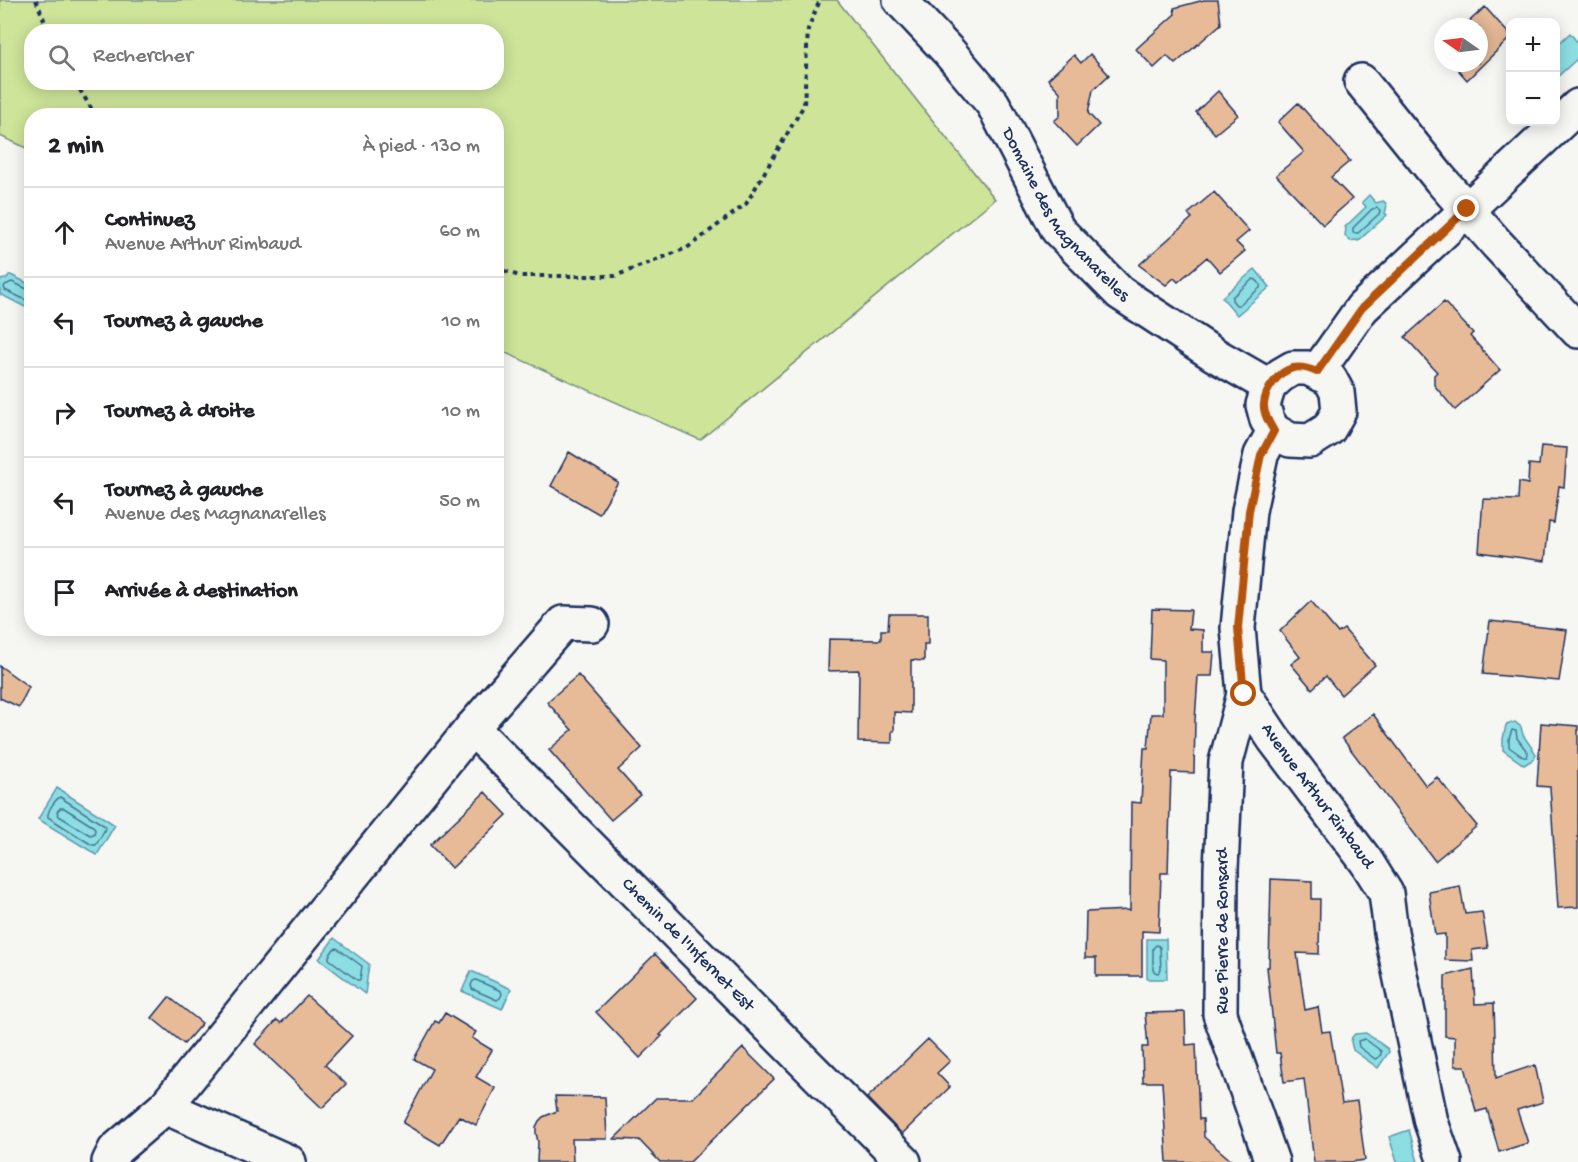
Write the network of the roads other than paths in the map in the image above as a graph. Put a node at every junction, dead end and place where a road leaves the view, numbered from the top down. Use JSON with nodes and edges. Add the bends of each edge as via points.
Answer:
{"nodes":[{"id":1,"x":900,"y":0,"type":"edge"},
{"id":2,"x":1361,"y":81,"type":"dead end"},
{"id":3,"x":1578,"y":106,"type":"edge"},
{"id":4,"x":1467,"y":209,"type":"junction"},
{"id":5,"x":1578,"y":331,"type":"edge"},
{"id":6,"x":1317,"y":372,"type":"junction"},
{"id":7,"x":1269,"y":386,"type":"junction"},
{"id":8,"x":1274,"y":431,"type":"junction"},
{"id":9,"x":592,"y":624,"type":"dead end"},
{"id":10,"x":1244,"y":694,"type":"junction"},
{"id":11,"x":472,"y":728,"type":"junction"},
{"id":12,"x":165,"y":1107,"type":"junction"},
{"id":13,"x":110,"y":1162,"type":"edge"},
{"id":14,"x":289,"y":1162,"type":"edge"},
{"id":15,"x":904,"y":1162,"type":"edge"},
{"id":16,"x":1272,"y":1162,"type":"edge"},
{"id":17,"x":1445,"y":1162,"type":"edge"}],
"edges":[{"from":1,"to":7,"type":"street","name":"Domaine des Magnanarelles","via":[[993,104],[1058,230],[1120,293],[1215,356]]},
{"from":2,"to":4,"type":"street"},
{"from":3,"to":4,"type":"street"},
{"from":4,"to":5,"type":"street"},
{"from":4,"to":6,"type":"street","via":[[1362,308]]},
{"from":6,"to":7,"type":"street","via":[[1293,368]]},
{"from":6,"to":8,"type":"street","via":[[1330,379],[1337,392],[1339,411],[1329,429],[1310,441],[1290,440]]},
{"from":7,"to":8,"type":"street","via":[[1263,405]]},
{"from":8,"to":10,"type":"street","name":"Avenue Arthur Rimbaud","via":[[1261,455],[1249,511],[1238,628]]},
{"from":9,"to":11,"type":"street","via":[[562,623]]},
{"from":10,"to":16,"type":"street","name":"Rue Pierre de Ronsard","via":[[1226,762],[1220,1014]]},
{"from":10,"to":17,"type":"street","name":"Avenue Arthur Rimbaud","via":[[1386,893],[1431,1122]]},
{"from":11,"to":12,"type":"street"},
{"from":11,"to":15,"type":"street","name":"Chemin de l'Infernet Est"},
{"from":12,"to":13,"type":"street","via":[[115,1150]]},
{"from":12,"to":14,"type":"street"}]}
